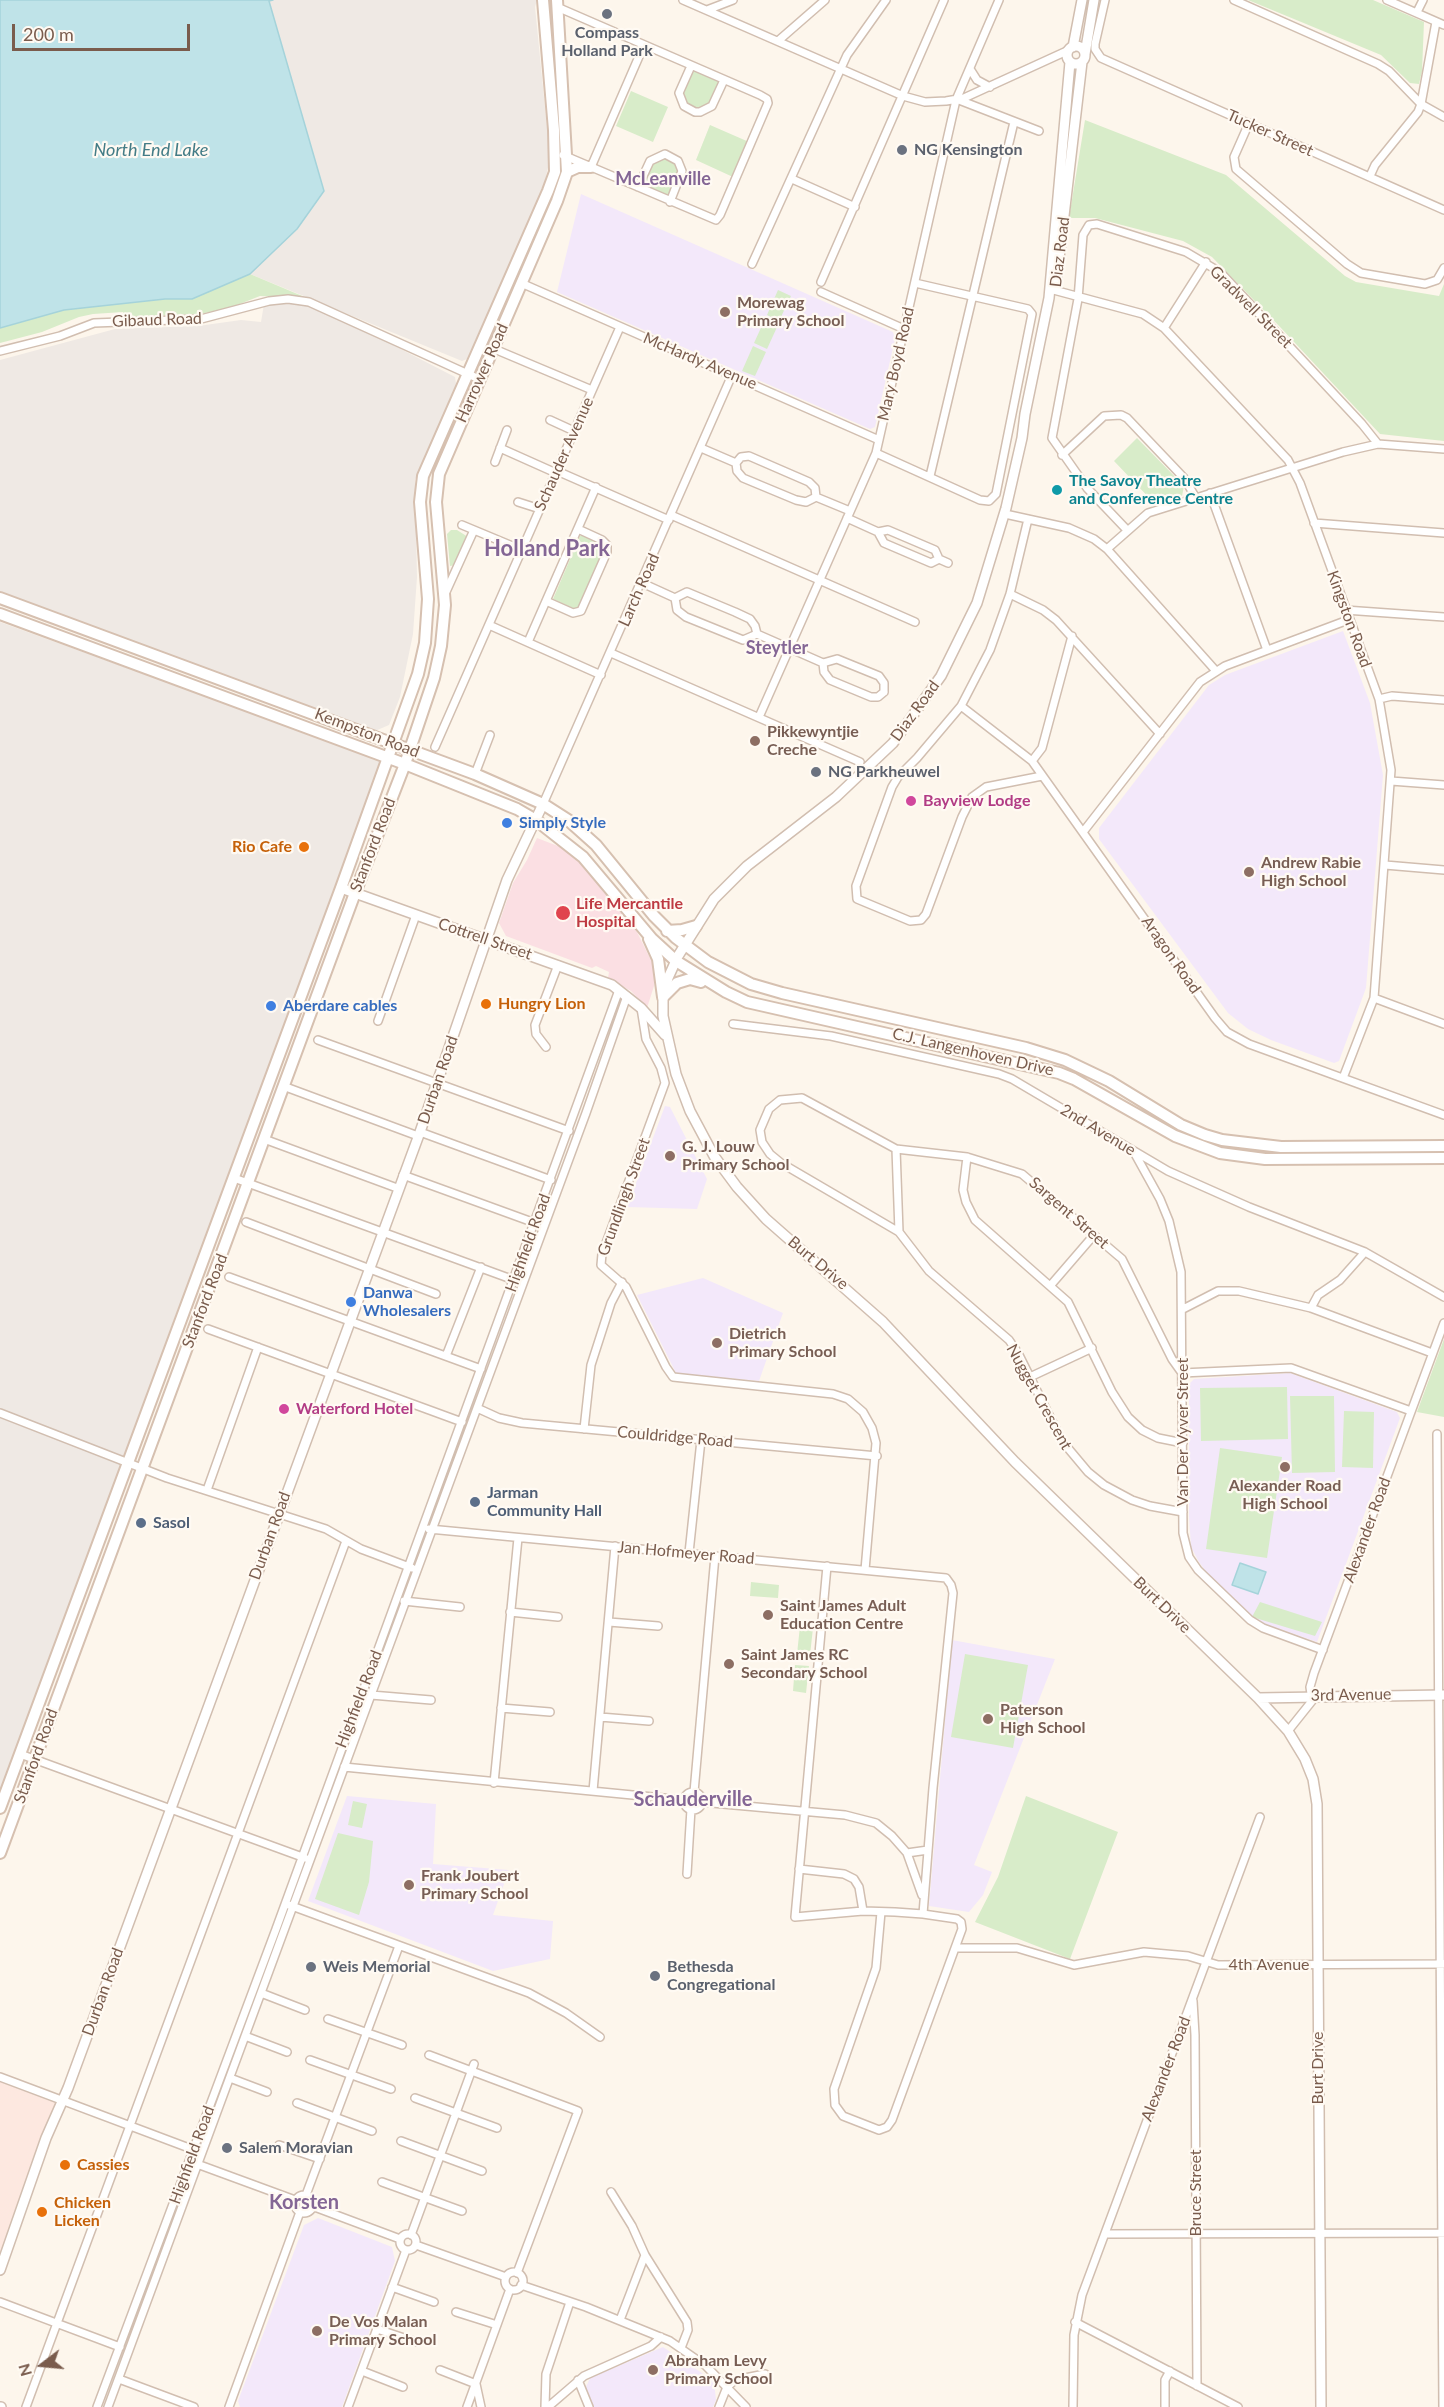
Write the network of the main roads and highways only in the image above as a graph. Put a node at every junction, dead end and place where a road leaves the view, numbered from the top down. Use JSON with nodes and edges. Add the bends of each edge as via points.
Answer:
{"nodes":[{"id":1,"x":543,"y":0,"type":"edge"},
{"id":2,"x":557,"y":4,"type":"edge"},
{"id":3,"x":591,"y":167,"type":"road end"},
{"id":4,"x":567,"y":172,"type":"junction"},
{"id":5,"x":505,"y":288,"type":"junction"},
{"id":6,"x":519,"y":288,"type":"junction"},
{"id":7,"x":0,"y":598,"type":"edge"},
{"id":8,"x":0,"y":614,"type":"edge"},
{"id":9,"x":427,"y":701,"type":"junction"},
{"id":10,"x":394,"y":743,"type":"junction"},
{"id":11,"x":410,"y":749,"type":"junction"},
{"id":12,"x":425,"y":755,"type":"junction"},
{"id":13,"x":388,"y":758,"type":"junction"},
{"id":14,"x":405,"y":764,"type":"junction"},
{"id":15,"x":641,"y":926,"type":"junction"},
{"id":16,"x":696,"y":926,"type":"road end"},
{"id":17,"x":667,"y":931,"type":"junction"},
{"id":18,"x":685,"y":946,"type":"joint"},
{"id":19,"x":676,"y":962,"type":"joint"},
{"id":20,"x":726,"y":992,"type":"junction"},
{"id":21,"x":1444,"y":1146,"type":"edge"},
{"id":22,"x":1444,"y":1158,"type":"edge"},
{"id":23,"x":0,"y":1808,"type":"edge"},
{"id":24,"x":0,"y":1852,"type":"edge"}],
"edges":[{"from":1,"to":5,"type":"main road","name":"Harrower Road","via":[[555,167]]},
{"from":2,"to":4,"type":"main road","name":"Harrower Road"},
{"from":3,"to":4,"type":"main road"},
{"from":4,"to":6,"type":"main road","name":"Harrower Road"},
{"from":5,"to":6,"type":"main road"},
{"from":5,"to":10,"type":"main road","name":"Harrower Road","via":[[421,484],[427,625],[418,674]]},
{"from":6,"to":9,"type":"main road","name":"Harrower Road","via":[[436,486],[445,594],[441,645]]},
{"from":7,"to":10,"type":"main road","name":"Kempston Road"},
{"from":8,"to":13,"type":"main road","name":"Kempston Road"},
{"from":9,"to":11,"type":"main road","name":"Harrower Road"},
{"from":9,"to":12,"type":"main road","via":[[418,745]]},
{"from":10,"to":11,"type":"main road","name":"Kempston Road"},
{"from":10,"to":13,"type":"main road","name":"Stanford Road"},
{"from":11,"to":12,"type":"main road","name":"Kempston Road"},
{"from":11,"to":14,"type":"main road","name":"Stanford Road"},
{"from":12,"to":17,"type":"main road","name":"Kempston Road","via":[[543,804],[568,819],[596,845]]},
{"from":13,"to":14,"type":"main road","name":"Kempston Road"},
{"from":13,"to":23,"type":"main road","name":"Stanford Road"},
{"from":14,"to":15,"type":"main road","name":"Kempston Road","via":[[483,794],[536,820],[583,857]]},
{"from":14,"to":24,"type":"main road","name":"Stanford Road"},
{"from":15,"to":19,"type":"main road","name":"Kempston Road"},
{"from":15,"to":20,"type":"main road","via":[[658,958],[663,997],[677,982],[690,979]]},
{"from":16,"to":17,"type":"main road"},
{"from":17,"to":18,"type":"main road","name":"Kempston Road"},
{"from":18,"to":21,"type":"main road","name":"C.J. Langenhoven Drive","via":[[724,972],[766,989],[1065,1060],[1109,1081],[1181,1125],[1222,1140],[1281,1147]]},
{"from":19,"to":20,"type":"main road","name":"C.J. Langenhoven Drive"},
{"from":20,"to":22,"type":"main road","name":"C.J. Langenhoven Drive","via":[[756,1005],[1059,1073],[1175,1136],[1220,1153],[1265,1159]]}]}
